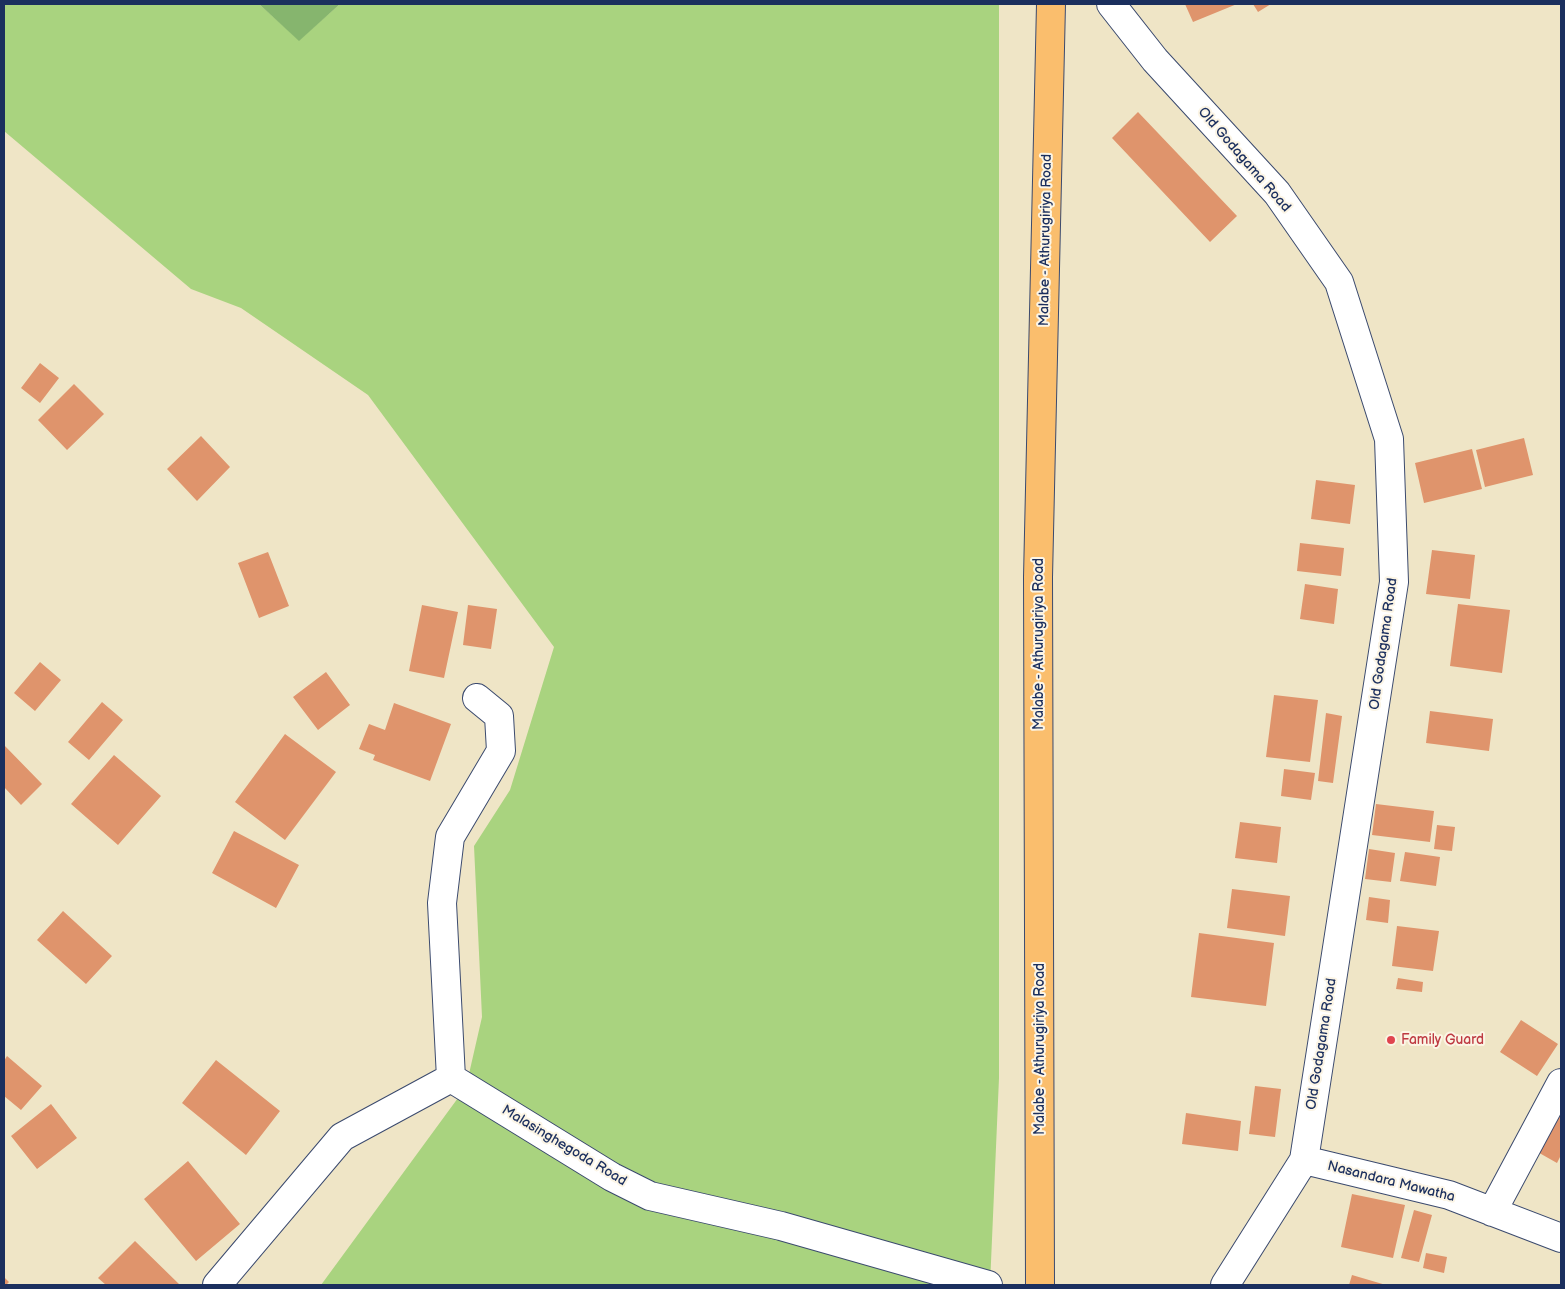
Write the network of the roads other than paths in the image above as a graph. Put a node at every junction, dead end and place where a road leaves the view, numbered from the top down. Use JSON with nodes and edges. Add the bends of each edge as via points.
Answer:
{"nodes":[{"id":1,"x":1051,"y":4,"type":"edge"},
{"id":2,"x":1111,"y":4,"type":"edge"},
{"id":3,"x":477,"y":698,"type":"dead end"},
{"id":4,"x":451,"y":1078,"type":"junction"},
{"id":5,"x":1561,"y":1083,"type":"edge"},
{"id":6,"x":1304,"y":1160,"type":"junction"},
{"id":7,"x":1492,"y":1212,"type":"junction"},
{"id":8,"x":1561,"y":1238,"type":"edge"},
{"id":9,"x":217,"y":1285,"type":"edge"},
{"id":10,"x":988,"y":1285,"type":"edge"},
{"id":11,"x":1040,"y":1285,"type":"edge"},
{"id":12,"x":1225,"y":1285,"type":"edge"}],
"edges":[{"from":1,"to":11,"type":"main road","name":"Malabe - Athurugiriya Road","via":[[1038,577]]},
{"from":2,"to":6,"type":"street","name":"Old Godagama Road","via":[[1155,60],[1277,193],[1339,282],[1389,439],[1394,582]]},
{"from":3,"to":4,"type":"street","via":[[499,716],[501,751],[450,837],[442,904]]},
{"from":4,"to":9,"type":"street","via":[[342,1137]]},
{"from":4,"to":10,"type":"street","name":"Malasinghegoda Road","via":[[612,1177],[650,1196],[781,1226]]},
{"from":5,"to":7,"type":"street"},
{"from":6,"to":7,"type":"street","name":"Nasandara Mawatha","via":[[1449,1195]]},
{"from":6,"to":12,"type":"street","name":"Old Godagama Road"},
{"from":7,"to":8,"type":"street","name":"Nasandara Mawatha"}]}
